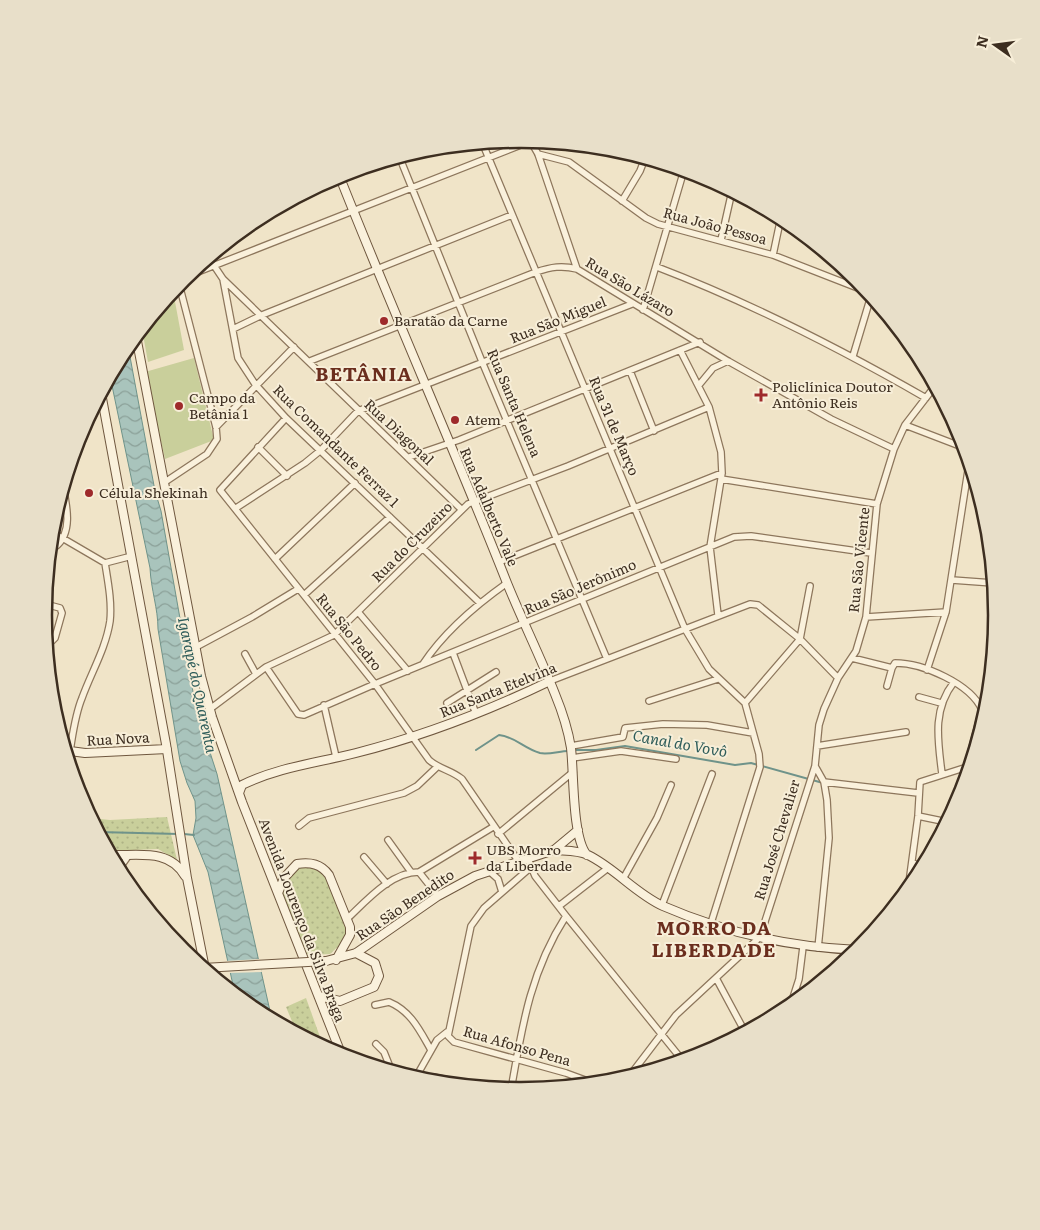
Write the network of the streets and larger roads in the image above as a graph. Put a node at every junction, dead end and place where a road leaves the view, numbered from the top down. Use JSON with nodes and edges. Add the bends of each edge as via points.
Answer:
{"nodes":[{"id":1,"x":514,"y":148,"type":"edge"},
{"id":2,"x":535,"y":148,"type":"edge"},
{"id":3,"x":485,"y":149,"type":"edge"},
{"id":4,"x":538,"y":154,"type":"junction"},
{"id":5,"x":489,"y":159,"type":"junction"},
{"id":6,"x":401,"y":162,"type":"edge"},
{"id":7,"x":643,"y":164,"type":"edge"},
{"id":8,"x":682,"y":177,"type":"edge"},
{"id":9,"x":341,"y":183,"type":"edge"},
{"id":10,"x":410,"y":188,"type":"junction"},
{"id":11,"x":730,"y":198,"type":"edge"},
{"id":12,"x":622,"y":201,"type":"junction"},
{"id":13,"x":353,"y":211,"type":"junction"},
{"id":14,"x":512,"y":215,"type":"junction"},
{"id":15,"x":779,"y":226,"type":"edge"},
{"id":16,"x":669,"y":228,"type":"junction"},
{"id":17,"x":721,"y":240,"type":"junction"},
{"id":18,"x":436,"y":248,"type":"junction"},
{"id":19,"x":773,"y":255,"type":"junction"},
{"id":20,"x":215,"y":266,"type":"junction"},
{"id":21,"x":657,"y":266,"type":"junction"},
{"id":22,"x":206,"y":269,"type":"edge"},
{"id":23,"x":577,"y":269,"type":"junction"},
{"id":24,"x":376,"y":271,"type":"junction"},
{"id":25,"x":536,"y":272,"type":"junction"},
{"id":26,"x":223,"y":279,"type":"junction"},
{"id":27,"x":853,"y":286,"type":"edge"},
{"id":28,"x":181,"y":293,"type":"edge"},
{"id":29,"x":459,"y":303,"type":"junction"},
{"id":30,"x":632,"y":304,"type":"junction"},
{"id":31,"x":869,"y":304,"type":"edge"},
{"id":32,"x":643,"y":310,"type":"junction"},
{"id":33,"x":262,"y":315,"type":"junction"},
{"id":34,"x":401,"y":326,"type":"junction"},
{"id":35,"x":232,"y":330,"type":"junction"},
{"id":36,"x":561,"y":332,"type":"junction"},
{"id":37,"x":700,"y":342,"type":"junction"},
{"id":38,"x":138,"y":345,"type":"edge"},
{"id":39,"x":294,"y":347,"type":"junction"},
{"id":40,"x":680,"y":350,"type":"junction"},
{"id":41,"x":853,"y":356,"type":"junction"},
{"id":42,"x":310,"y":361,"type":"junction"},
{"id":43,"x":728,"y":361,"type":"junction"},
{"id":44,"x":483,"y":364,"type":"junction"},
{"id":45,"x":630,"y":371,"type":"junction"},
{"id":46,"x":255,"y":384,"type":"junction"},
{"id":47,"x":699,"y":385,"type":"junction"},
{"id":48,"x":425,"y":386,"type":"junction"},
{"id":49,"x":585,"y":389,"type":"junction"},
{"id":50,"x":931,"y":392,"type":"edge"},
{"id":51,"x":926,"y":398,"type":"junction"},
{"id":52,"x":103,"y":404,"type":"edge"},
{"id":53,"x":709,"y":407,"type":"junction"},
{"id":54,"x":358,"y":411,"type":"junction"},
{"id":55,"x":286,"y":418,"type":"junction"},
{"id":56,"x":508,"y":420,"type":"junction"},
{"id":57,"x":905,"y":425,"type":"junction"},
{"id":58,"x":216,"y":427,"type":"junction"},
{"id":59,"x":654,"y":431,"type":"junction"},
{"id":60,"x":448,"y":444,"type":"junction"},
{"id":61,"x":955,"y":444,"type":"edge"},
{"id":62,"x":258,"y":447,"type":"junction"},
{"id":63,"x":609,"y":447,"type":"junction"},
{"id":64,"x":894,"y":449,"type":"junction"},
{"id":65,"x":321,"y":450,"type":"junction"},
{"id":66,"x":409,"y":458,"type":"junction"},
{"id":67,"x":288,"y":476,"type":"junction"},
{"id":68,"x":721,"y":476,"type":"junction"},
{"id":69,"x":967,"y":478,"type":"edge"},
{"id":70,"x":533,"y":480,"type":"junction"},
{"id":71,"x":165,"y":482,"type":"junction"},
{"id":72,"x":355,"y":483,"type":"junction"},
{"id":73,"x":475,"y":500,"type":"junction"},
{"id":74,"x":66,"y":502,"type":"edge"},
{"id":75,"x":877,"y":504,"type":"junction"},
{"id":76,"x":634,"y":506,"type":"junction"},
{"id":77,"x":236,"y":508,"type":"junction"},
{"id":78,"x":462,"y":509,"type":"junction"},
{"id":79,"x":390,"y":517,"type":"junction"},
{"id":80,"x":59,"y":537,"type":"edge"},
{"id":81,"x":557,"y":539,"type":"junction"},
{"id":82,"x":62,"y":540,"type":"junction"},
{"id":83,"x":57,"y":546,"type":"edge"},
{"id":84,"x":710,"y":547,"type":"junction"},
{"id":85,"x":421,"y":548,"type":"junction"},
{"id":86,"x":871,"y":553,"type":"junction"},
{"id":87,"x":132,"y":556,"type":"junction"},
{"id":88,"x":275,"y":559,"type":"junction"},
{"id":89,"x":499,"y":562,"type":"junction"},
{"id":90,"x":105,"y":563,"type":"junction"},
{"id":91,"x":659,"y":568,"type":"junction"},
{"id":92,"x":952,"y":580,"type":"junction"},
{"id":93,"x":986,"y":582,"type":"edge"},
{"id":94,"x":507,"y":583,"type":"junction"},
{"id":95,"x":810,"y":586,"type":"dead end"},
{"id":96,"x":298,"y":589,"type":"junction"},
{"id":97,"x":304,"y":595,"type":"junction"},
{"id":98,"x":583,"y":599,"type":"junction"},
{"id":99,"x":480,"y":603,"type":"junction"},
{"id":100,"x":53,"y":606,"type":"edge"},
{"id":101,"x":946,"y":612,"type":"junction"},
{"id":102,"x":358,"y":613,"type":"junction"},
{"id":103,"x":718,"y":615,"type":"junction"},
{"id":104,"x":866,"y":617,"type":"junction"},
{"id":105,"x":524,"y":624,"type":"junction"},
{"id":106,"x":685,"y":629,"type":"junction"},
{"id":107,"x":334,"y":635,"type":"junction"},
{"id":108,"x":54,"y":639,"type":"edge"},
{"id":109,"x":800,"y":639,"type":"junction"},
{"id":110,"x":196,"y":647,"type":"junction"},
{"id":111,"x":453,"y":653,"type":"junction"},
{"id":112,"x":245,"y":654,"type":"dead end"},
{"id":113,"x":852,"y":658,"type":"junction"},
{"id":114,"x":608,"y":659,"type":"junction"},
{"id":115,"x":423,"y":664,"type":"junction"},
{"id":116,"x":266,"y":667,"type":"junction"},
{"id":117,"x":892,"y":668,"type":"junction"},
{"id":118,"x":408,"y":670,"type":"junction"},
{"id":119,"x":927,"y":670,"type":"junction"},
{"id":120,"x":496,"y":672,"type":"dead end"},
{"id":121,"x":256,"y":674,"type":"junction"},
{"id":122,"x":838,"y":678,"type":"junction"},
{"id":123,"x":718,"y":679,"type":"junction"},
{"id":124,"x":550,"y":681,"type":"junction"},
{"id":125,"x":954,"y":682,"type":"junction"},
{"id":126,"x":375,"y":684,"type":"junction"},
{"id":127,"x":887,"y":686,"type":"dead end"},
{"id":128,"x":467,"y":692,"type":"junction"},
{"id":129,"x":919,"y":697,"type":"dead end"},
{"id":130,"x":649,"y":701,"type":"dead end"},
{"id":131,"x":447,"y":703,"type":"dead end"},
{"id":132,"x":746,"y":703,"type":"junction"},
{"id":133,"x":941,"y":703,"type":"junction"},
{"id":134,"x":980,"y":703,"type":"edge"},
{"id":135,"x":324,"y":705,"type":"junction"},
{"id":136,"x":210,"y":709,"type":"junction"},
{"id":137,"x":476,"y":714,"type":"junction"},
{"id":138,"x":906,"y":732,"type":"dead end"},
{"id":139,"x":753,"y":733,"type":"junction"},
{"id":140,"x":412,"y":737,"type":"junction"},
{"id":141,"x":70,"y":743,"type":"edge"},
{"id":142,"x":817,"y":746,"type":"junction"},
{"id":143,"x":167,"y":749,"type":"junction"},
{"id":144,"x":571,"y":751,"type":"junction"},
{"id":145,"x":73,"y":752,"type":"edge"},
{"id":146,"x":336,"y":757,"type":"junction"},
{"id":147,"x":676,"y":759,"type":"dead end"},
{"id":148,"x":815,"y":766,"type":"junction"},
{"id":149,"x":437,"y":767,"type":"junction"},
{"id":150,"x":961,"y":770,"type":"edge"},
{"id":151,"x":574,"y":772,"type":"junction"},
{"id":152,"x":712,"y":774,"type":"dead end"},
{"id":153,"x":942,"y":774,"type":"junction"},
{"id":154,"x":824,"y":784,"type":"junction"},
{"id":155,"x":671,"y":785,"type":"dead end"},
{"id":156,"x":239,"y":793,"type":"junction"},
{"id":157,"x":918,"y":793,"type":"junction"},
{"id":158,"x":918,"y":816,"type":"junction"},
{"id":159,"x":940,"y":820,"type":"edge"},
{"id":160,"x":299,"y":826,"type":"dead end"},
{"id":161,"x":493,"y":827,"type":"junction"},
{"id":162,"x":578,"y":830,"type":"junction"},
{"id":163,"x":498,"y":834,"type":"junction"},
{"id":164,"x":388,"y":840,"type":"dead end"},
{"id":165,"x":554,"y":850,"type":"junction"},
{"id":166,"x":129,"y":855,"type":"junction"},
{"id":167,"x":587,"y":855,"type":"junction"},
{"id":168,"x":119,"y":856,"type":"edge"},
{"id":169,"x":364,"y":857,"type":"dead end"},
{"id":170,"x":528,"y":860,"type":"junction"},
{"id":171,"x":519,"y":862,"type":"junction"},
{"id":172,"x":912,"y":862,"type":"junction"},
{"id":173,"x":123,"y":863,"type":"edge"},
{"id":174,"x":916,"y":863,"type":"edge"},
{"id":175,"x":530,"y":868,"type":"junction"},
{"id":176,"x":608,"y":868,"type":"junction"},
{"id":177,"x":489,"y":870,"type":"junction"},
{"id":178,"x":412,"y":872,"type":"junction"},
{"id":179,"x":419,"y":872,"type":"junction"},
{"id":180,"x":910,"y":873,"type":"edge"},
{"id":181,"x":187,"y":878,"type":"junction"},
{"id":182,"x":623,"y":879,"type":"junction"},
{"id":183,"x":387,"y":884,"type":"junction"},
{"id":184,"x":502,"y":892,"type":"junction"},
{"id":185,"x":278,"y":893,"type":"junction"},
{"id":186,"x":438,"y":896,"type":"junction"},
{"id":187,"x":662,"y":905,"type":"junction"},
{"id":188,"x":559,"y":906,"type":"junction"},
{"id":189,"x":566,"y":916,"type":"junction"},
{"id":190,"x":347,"y":919,"type":"junction"},
{"id":191,"x":711,"y":923,"type":"junction"},
{"id":192,"x":760,"y":937,"type":"junction"},
{"id":193,"x":803,"y":946,"type":"junction"},
{"id":194,"x":818,"y":948,"type":"junction"},
{"id":195,"x":847,"y":949,"type":"edge"},
{"id":196,"x":356,"y":953,"type":"junction"},
{"id":197,"x":202,"y":957,"type":"edge"},
{"id":198,"x":336,"y":960,"type":"junction"},
{"id":199,"x":215,"y":968,"type":"edge"},
{"id":200,"x":716,"y":978,"type":"junction"},
{"id":201,"x":794,"y":994,"type":"edge"},
{"id":202,"x":319,"y":996,"type":"junction"},
{"id":203,"x":375,"y":1005,"type":"dead end"},
{"id":204,"x":742,"y":1026,"type":"edge"},
{"id":205,"x":447,"y":1032,"type":"junction"},
{"id":206,"x":660,"y":1034,"type":"junction"},
{"id":207,"x":376,"y":1044,"type":"dead end"},
{"id":208,"x":338,"y":1046,"type":"edge"},
{"id":209,"x":431,"y":1050,"type":"junction"},
{"id":210,"x":678,"y":1055,"type":"edge"},
{"id":211,"x":516,"y":1059,"type":"junction"},
{"id":212,"x":389,"y":1064,"type":"edge"},
{"id":213,"x":635,"y":1068,"type":"edge"},
{"id":214,"x":418,"y":1071,"type":"edge"},
{"id":215,"x":580,"y":1079,"type":"edge"},
{"id":216,"x":512,"y":1082,"type":"edge"}],
"edges":[{"from":1,"to":5,"type":"street"},
{"from":2,"to":4,"type":"street"},
{"from":3,"to":5,"type":"street","name":"Rua 31 de Março"},
{"from":4,"to":12,"type":"street","name":"Rua João Pessoa","via":[[568,162]]},
{"from":4,"to":23,"type":"street"},
{"from":5,"to":10,"type":"street"},
{"from":5,"to":14,"type":"street","name":"Rua 31 de Março"},
{"from":6,"to":10,"type":"street","name":"Rua Santa Helena"},
{"from":7,"to":12,"type":"street"},
{"from":8,"to":16,"type":"street"},
{"from":9,"to":13,"type":"street","name":"Rua Adalberto Vale"},
{"from":10,"to":13,"type":"street"},
{"from":10,"to":18,"type":"street","name":"Rua Santa Helena"},
{"from":11,"to":17,"type":"street"},
{"from":12,"to":16,"type":"street","name":"Rua João Pessoa","via":[[646,218]]},
{"from":13,"to":20,"type":"street"},
{"from":13,"to":24,"type":"street","name":"Rua Adalberto Vale"},
{"from":14,"to":18,"type":"street"},
{"from":14,"to":25,"type":"street","name":"Rua 31 de Março"},
{"from":15,"to":19,"type":"street"},
{"from":16,"to":17,"type":"street","name":"Rua João Pessoa"},
{"from":16,"to":21,"type":"street"},
{"from":17,"to":19,"type":"street","name":"Rua João Pessoa"},
{"from":18,"to":24,"type":"street"},
{"from":18,"to":29,"type":"street","name":"Rua Santa Helena"},
{"from":19,"to":27,"type":"street","name":"Rua João Pessoa"},
{"from":20,"to":22,"type":"street"},
{"from":20,"to":26,"type":"street","name":"Rua Diagonal"},
{"from":21,"to":32,"type":"street"},
{"from":21,"to":41,"type":"street","via":[[717,290]]},
{"from":23,"to":25,"type":"street","name":"Rua São Lázaro","via":[[558,266]]},
{"from":23,"to":30,"type":"street","name":"Rua São Lázaro"},
{"from":24,"to":33,"type":"street"},
{"from":24,"to":34,"type":"street","name":"Rua Adalberto Vale"},
{"from":25,"to":29,"type":"street","name":"Rua São Lázaro"},
{"from":25,"to":36,"type":"street","name":"Rua 31 de Março"},
{"from":26,"to":33,"type":"street","name":"Rua Diagonal"},
{"from":26,"to":35,"type":"street","name":"Rua Comandante Ferraz 1"},
{"from":28,"to":58,"type":"street"},
{"from":29,"to":34,"type":"street","name":"Rua São Lázaro"},
{"from":29,"to":44,"type":"street","name":"Rua Santa Helena"},
{"from":30,"to":32,"type":"street","name":"Rua São Lázaro"},
{"from":30,"to":36,"type":"street","name":"Rua São Miguel"},
{"from":31,"to":41,"type":"street"},
{"from":32,"to":37,"type":"street","name":"Rua São Lázaro"},
{"from":33,"to":35,"type":"street"},
{"from":33,"to":39,"type":"street","name":"Rua Diagonal"},
{"from":34,"to":42,"type":"street","name":"Rua São Lázaro"},
{"from":34,"to":48,"type":"street","name":"Rua Adalberto Vale"},
{"from":35,"to":46,"type":"street","name":"Rua Comandante Ferraz 1","via":[[238,358]]},
{"from":36,"to":44,"type":"street","name":"Rua São Miguel"},
{"from":36,"to":49,"type":"street","name":"Rua 31 de Março"},
{"from":37,"to":40,"type":"street"},
{"from":37,"to":43,"type":"street","name":"Rua São Lázaro"},
{"from":38,"to":71,"type":"street","name":"Avenida Lourenço da Silva Braga"},
{"from":39,"to":42,"type":"street","name":"Rua Diagonal"},
{"from":39,"to":46,"type":"street"},
{"from":40,"to":45,"type":"street"},
{"from":40,"to":47,"type":"street"},
{"from":41,"to":51,"type":"street"},
{"from":42,"to":54,"type":"street","name":"Rua Diagonal"},
{"from":43,"to":47,"type":"street","via":[[713,368]]},
{"from":43,"to":64,"type":"street","name":"Rua São Lázaro","via":[[830,419]]},
{"from":44,"to":48,"type":"street","name":"Rua São Miguel"},
{"from":44,"to":56,"type":"street","name":"Rua Santa Helena"},
{"from":45,"to":49,"type":"street"},
{"from":45,"to":59,"type":"street"},
{"from":46,"to":55,"type":"street","name":"Rua Comandante Ferraz 1"},
{"from":46,"to":58,"type":"street"},
{"from":47,"to":53,"type":"street"},
{"from":48,"to":54,"type":"street","name":"Rua São Miguel"},
{"from":48,"to":60,"type":"street","name":"Rua Adalberto Vale"},
{"from":49,"to":56,"type":"street"},
{"from":49,"to":63,"type":"street","name":"Rua 31 de Março"},
{"from":50,"to":51,"type":"street","name":"Rua São Vicente"},
{"from":51,"to":57,"type":"street","name":"Rua São Vicente"},
{"from":52,"to":87,"type":"street"},
{"from":53,"to":59,"type":"street","name":"Rua do Cruzeiro"},
{"from":53,"to":68,"type":"street","via":[[721,452]]},
{"from":54,"to":65,"type":"street","name":"Rua São Miguel"},
{"from":54,"to":66,"type":"street","name":"Rua Diagonal"},
{"from":55,"to":62,"type":"street","name":"Rua São Pedro"},
{"from":55,"to":65,"type":"street","name":"Rua Comandante Ferraz 1"},
{"from":56,"to":60,"type":"street"},
{"from":56,"to":70,"type":"street","name":"Rua Santa Helena"},
{"from":57,"to":61,"type":"street"},
{"from":57,"to":64,"type":"street","name":"Rua São Vicente"},
{"from":58,"to":71,"type":"street","via":[[216,439],[207,454]]},
{"from":59,"to":63,"type":"street","name":"Rua do Cruzeiro"},
{"from":60,"to":66,"type":"street"},
{"from":60,"to":73,"type":"street","name":"Rua Adalberto Vale"},
{"from":62,"to":67,"type":"street"},
{"from":62,"to":77,"type":"street","name":"Rua São Pedro","via":[[220,490]]},
{"from":63,"to":70,"type":"street","name":"Rua do Cruzeiro"},
{"from":63,"to":76,"type":"street","name":"Rua 31 de Março"},
{"from":64,"to":75,"type":"street","name":"Rua São Vicente"},
{"from":65,"to":67,"type":"street","name":"Rua São Miguel"},
{"from":65,"to":72,"type":"street","name":"Rua Comandante Ferraz 1"},
{"from":66,"to":78,"type":"street","name":"Rua Diagonal"},
{"from":67,"to":77,"type":"street","name":"Rua São Miguel"},
{"from":68,"to":75,"type":"street"},
{"from":68,"to":76,"type":"street"},
{"from":68,"to":84,"type":"street"},
{"from":69,"to":92,"type":"street"},
{"from":70,"to":73,"type":"street","name":"Rua do Cruzeiro"},
{"from":70,"to":81,"type":"street","name":"Rua Santa Helena"},
{"from":71,"to":110,"type":"street","name":"Avenida Lourenço da Silva Braga"},
{"from":72,"to":79,"type":"street","name":"Rua Comandante Ferraz 1"},
{"from":72,"to":88,"type":"street"},
{"from":73,"to":78,"type":"street","name":"Rua do Cruzeiro"},
{"from":73,"to":89,"type":"street","name":"Rua Adalberto Vale"},
{"from":74,"to":82,"type":"street","via":[[68,515]]},
{"from":75,"to":86,"type":"street","name":"Rua São Vicente"},
{"from":76,"to":81,"type":"street"},
{"from":76,"to":91,"type":"street","name":"Rua 31 de Março"},
{"from":77,"to":88,"type":"street","name":"Rua São Pedro"},
{"from":78,"to":85,"type":"street","name":"Rua do Cruzeiro"},
{"from":79,"to":85,"type":"street","name":"Rua Comandante Ferraz 1"},
{"from":79,"to":97,"type":"street"},
{"from":80,"to":82,"type":"street"},
{"from":81,"to":89,"type":"street"},
{"from":81,"to":98,"type":"street","name":"Rua Santa Helena"},
{"from":82,"to":83,"type":"street"},
{"from":82,"to":90,"type":"street"},
{"from":84,"to":86,"type":"street","name":"Rua São Jerônimo","via":[[734,537],[751,536]]},
{"from":84,"to":91,"type":"street","name":"Rua São Jerônimo"},
{"from":84,"to":103,"type":"street"},
{"from":85,"to":99,"type":"street","name":"Rua Comandante Ferraz 1"},
{"from":85,"to":102,"type":"street","name":"Rua do Cruzeiro"},
{"from":86,"to":104,"type":"street","name":"Rua São Vicente"},
{"from":87,"to":90,"type":"street"},
{"from":87,"to":143,"type":"street"},
{"from":88,"to":96,"type":"street","name":"Rua São Pedro"},
{"from":89,"to":94,"type":"street","name":"Rua Adalberto Vale"},
{"from":90,"to":141,"type":"street","name":"Rua Nova","via":[[110,621],[81,699]]},
{"from":91,"to":98,"type":"street","name":"Rua São Jerônimo"},
{"from":91,"to":106,"type":"street","name":"Rua 31 de Março"},
{"from":92,"to":93,"type":"street"},
{"from":92,"to":101,"type":"street"},
{"from":94,"to":99,"type":"street"},
{"from":94,"to":105,"type":"street","name":"Rua Adalberto Vale"},
{"from":95,"to":109,"type":"street"},
{"from":96,"to":97,"type":"street","name":"Rua São Pedro"},
{"from":96,"to":110,"type":"street"},
{"from":97,"to":107,"type":"street","name":"Rua São Pedro"},
{"from":98,"to":105,"type":"street","name":"Rua São Jerônimo"},
{"from":98,"to":114,"type":"street","name":"Rua Santa Helena"},
{"from":99,"to":115,"type":"street","via":[[432,650]]},
{"from":100,"to":108,"type":"street","via":[[60,608],[62,613]]},
{"from":101,"to":104,"type":"street"},
{"from":101,"to":119,"type":"street"},
{"from":102,"to":107,"type":"street","name":"Rua do Cruzeiro"},
{"from":102,"to":118,"type":"street"},
{"from":103,"to":106,"type":"street","name":"Rua Santa Etelvina"},
{"from":103,"to":109,"type":"street","name":"Rua Santa Etelvina","via":[[750,604],[758,605]]},
{"from":104,"to":113,"type":"street","name":"Rua São Vicente"},
{"from":105,"to":111,"type":"street","name":"Rua São Jerônimo"},
{"from":105,"to":124,"type":"street","name":"Rua Adalberto Vale"},
{"from":106,"to":114,"type":"street","name":"Rua Santa Etelvina"},
{"from":106,"to":123,"type":"street","name":"Rua 31 de Março"},
{"from":107,"to":116,"type":"street","name":"Rua do Cruzeiro"},
{"from":107,"to":126,"type":"street","name":"Rua São Pedro"},
{"from":109,"to":122,"type":"street"},
{"from":109,"to":132,"type":"street"},
{"from":110,"to":136,"type":"street","name":"Avenida Lourenço da Silva Braga"},
{"from":111,"to":115,"type":"street","name":"Rua São Jerônimo"},
{"from":111,"to":128,"type":"street"},
{"from":112,"to":121,"type":"street"},
{"from":113,"to":117,"type":"street"},
{"from":113,"to":122,"type":"street","name":"Rua São Vicente"},
{"from":114,"to":124,"type":"street","name":"Rua Santa Etelvina"},
{"from":115,"to":118,"type":"street","name":"Rua São Jerônimo"},
{"from":116,"to":121,"type":"street","name":"Rua do Cruzeiro"},
{"from":116,"to":135,"type":"street","name":"Rua São Jerônimo","via":[[298,714],[308,714]]},
{"from":117,"to":119,"type":"street","via":[[898,663]]},
{"from":117,"to":127,"type":"street"},
{"from":118,"to":126,"type":"street","name":"Rua São Jerônimo"},
{"from":119,"to":125,"type":"street"},
{"from":120,"to":128,"type":"street"},
{"from":121,"to":136,"type":"street","name":"Rua do Cruzeiro"},
{"from":122,"to":142,"type":"street","name":"Rua São Vicente","via":[[824,708]]},
{"from":123,"to":130,"type":"street"},
{"from":123,"to":132,"type":"street","name":"Rua 31 de Março"},
{"from":124,"to":137,"type":"street","name":"Rua Santa Etelvina"},
{"from":124,"to":144,"type":"street","name":"Rua Adalberto Vale"},
{"from":125,"to":133,"type":"street"},
{"from":125,"to":134,"type":"street"},
{"from":126,"to":135,"type":"street","name":"Rua São Jerônimo"},
{"from":126,"to":140,"type":"street","name":"Rua São Pedro"},
{"from":128,"to":131,"type":"street"},
{"from":128,"to":137,"type":"street"},
{"from":129,"to":133,"type":"street"},
{"from":132,"to":139,"type":"street"},
{"from":133,"to":153,"type":"street","via":[[938,738]]},
{"from":135,"to":146,"type":"street"},
{"from":136,"to":156,"type":"street","name":"Avenida Lourenço da Silva Braga"},
{"from":137,"to":140,"type":"street","name":"Rua Santa Etelvina"},
{"from":138,"to":142,"type":"street"},
{"from":139,"to":144,"type":"street","via":[[707,725],[663,724],[625,728],[623,737]]},
{"from":139,"to":191,"type":"street","via":[[760,765]]},
{"from":140,"to":146,"type":"street","name":"Rua Santa Etelvina"},
{"from":140,"to":149,"type":"street","name":"Rua São Pedro"},
{"from":142,"to":148,"type":"street","name":"Rua São Vicente"},
{"from":143,"to":145,"type":"street","name":"Rua Nova"},
{"from":143,"to":181,"type":"street"},
{"from":144,"to":147,"type":"street","via":[[626,752]]},
{"from":144,"to":151,"type":"street","name":"Rua Adalberto Vale"},
{"from":146,"to":156,"type":"street","name":"Rua Santa Etelvina","via":[[294,766],[250,781],[242,785]]},
{"from":148,"to":154,"type":"street"},
{"from":148,"to":192,"type":"street","name":"Rua José Chevalier"},
{"from":149,"to":160,"type":"street","via":[[418,786],[404,793],[309,818]]},
{"from":149,"to":161,"type":"street","name":"Rua São Pedro","via":[[454,772],[462,779]]},
{"from":150,"to":153,"type":"street"},
{"from":151,"to":162,"type":"street","name":"Rua Adalberto Vale"},
{"from":151,"to":163,"type":"street"},
{"from":152,"to":187,"type":"street"},
{"from":153,"to":157,"type":"street","via":[[922,780]]},
{"from":154,"to":157,"type":"street"},
{"from":154,"to":194,"type":"street","via":[[829,838]]},
{"from":155,"to":182,"type":"street","via":[[657,818]]},
{"from":156,"to":185,"type":"street","name":"Avenida Lourenço da Silva Braga"},
{"from":157,"to":158,"type":"street"},
{"from":158,"to":159,"type":"street"},
{"from":158,"to":172,"type":"street"},
{"from":161,"to":163,"type":"street","name":"Rua São Pedro"},
{"from":161,"to":179,"type":"street"},
{"from":162,"to":165,"type":"street","name":"Rua São Benedito"},
{"from":162,"to":167,"type":"street","name":"Rua Adalberto Vale","via":[[580,845]]},
{"from":163,"to":171,"type":"street","name":"Rua São Pedro"},
{"from":164,"to":178,"type":"street"},
{"from":165,"to":167,"type":"street","name":"Rua São Benedito"},
{"from":165,"to":170,"type":"street","name":"Rua São Benedito"},
{"from":166,"to":168,"type":"street"},
{"from":166,"to":173,"type":"street"},
{"from":166,"to":181,"type":"street","via":[[163,856],[176,864]]},
{"from":167,"to":176,"type":"street","name":"Rua São Benedito"},
{"from":169,"to":183,"type":"street"},
{"from":170,"to":171,"type":"street","name":"Rua São Benedito"},
{"from":170,"to":175,"type":"street"},
{"from":171,"to":177,"type":"street","name":"Rua São Benedito"},
{"from":172,"to":174,"type":"street"},
{"from":172,"to":180,"type":"street"},
{"from":175,"to":184,"type":"street","name":"Rua Afonso Pena"},
{"from":175,"to":188,"type":"street"},
{"from":176,"to":182,"type":"street","name":"Rua São Benedito"},
{"from":176,"to":188,"type":"street"},
{"from":177,"to":184,"type":"street","via":[[498,879]]},
{"from":177,"to":186,"type":"street","name":"Rua São Benedito"},
{"from":178,"to":179,"type":"street"},
{"from":178,"to":183,"type":"street"},
{"from":179,"to":186,"type":"street"},
{"from":181,"to":197,"type":"street"},
{"from":182,"to":187,"type":"street","name":"Rua São Benedito"},
{"from":183,"to":190,"type":"street"},
{"from":184,"to":205,"type":"street","name":"Rua Afonso Pena","via":[[476,916],[471,926]]},
{"from":185,"to":190,"type":"street","via":[[287,874],[297,864],[317,864],[329,875]]},
{"from":185,"to":202,"type":"street","name":"Avenida Lourenço da Silva Braga"},
{"from":186,"to":196,"type":"street","name":"Rua São Benedito"},
{"from":187,"to":191,"type":"street","name":"Rua São Benedito"},
{"from":188,"to":189,"type":"street"},
{"from":189,"to":206,"type":"street"},
{"from":189,"to":211,"type":"street","via":[[549,944],[532,986]]},
{"from":190,"to":198,"type":"street","via":[[350,934]]},
{"from":191,"to":192,"type":"street","name":"Rua São Benedito"},
{"from":192,"to":193,"type":"street","name":"Rua São Benedito"},
{"from":192,"to":200,"type":"street","name":"Rua José Chevalier"},
{"from":193,"to":194,"type":"street","name":"Rua São Benedito"},
{"from":193,"to":201,"type":"street"},
{"from":194,"to":195,"type":"street","name":"Rua São Benedito"},
{"from":196,"to":198,"type":"street","name":"Rua São Benedito"},
{"from":196,"to":202,"type":"street","via":[[375,963],[379,976],[374,987],[340,1001]]},
{"from":198,"to":199,"type":"street","name":"Rua São Benedito","bridge":true},
{"from":200,"to":204,"type":"street"},
{"from":200,"to":206,"type":"street","name":"Rua José Chevalier","via":[[697,993]]},
{"from":202,"to":208,"type":"street","name":"Avenida Lourenço da Silva Braga"},
{"from":203,"to":209,"type":"street","via":[[389,1002],[406,1012]]},
{"from":205,"to":209,"type":"street"},
{"from":205,"to":211,"type":"street","name":"Rua Afonso Pena","via":[[454,1042]]},
{"from":206,"to":210,"type":"street"},
{"from":206,"to":213,"type":"street","name":"Rua José Chevalier"},
{"from":207,"to":212,"type":"street"},
{"from":209,"to":214,"type":"street"},
{"from":211,"to":215,"type":"street","name":"Rua Afonso Pena"},
{"from":211,"to":216,"type":"street"}]}
